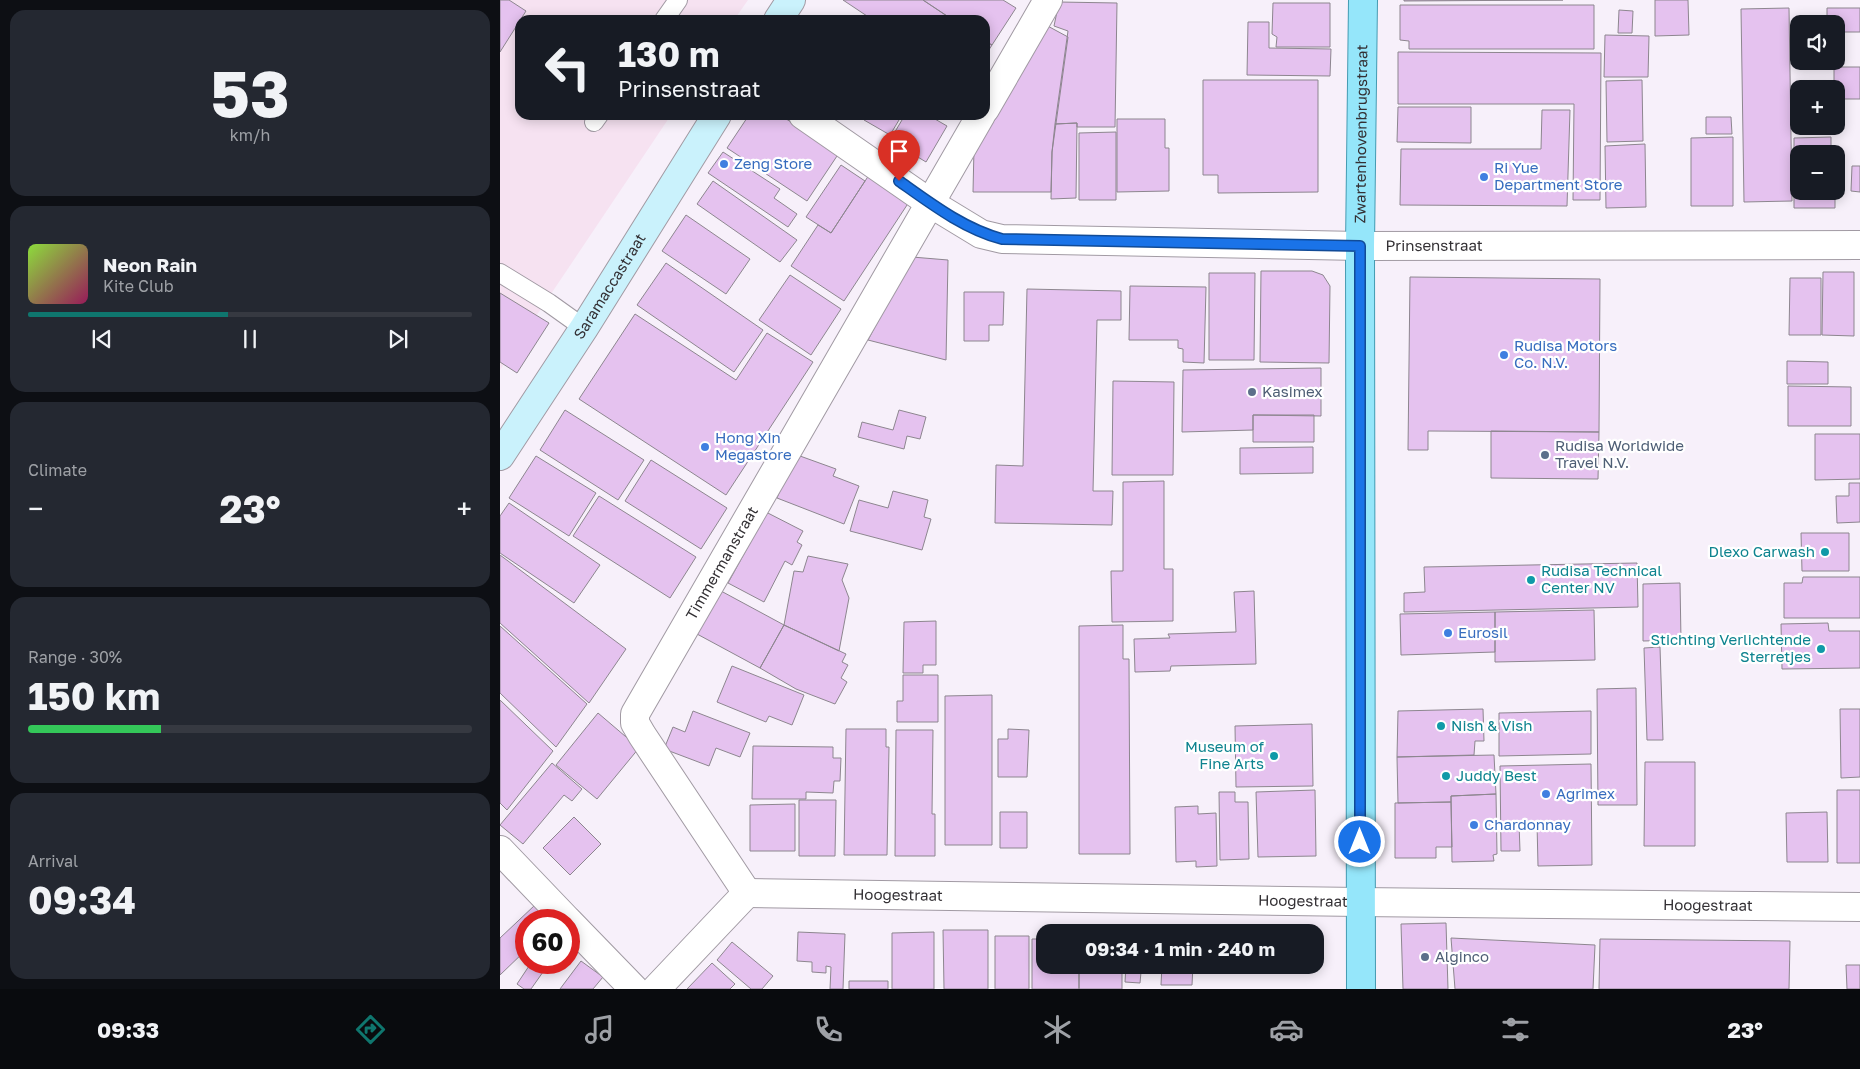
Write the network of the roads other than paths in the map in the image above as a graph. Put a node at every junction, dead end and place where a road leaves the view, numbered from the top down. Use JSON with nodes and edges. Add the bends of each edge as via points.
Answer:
{"nodes":[{"id":1,"x":678,"y":0,"type":"edge"},
{"id":2,"x":791,"y":0,"type":"edge"},
{"id":3,"x":1048,"y":0,"type":"edge"},
{"id":4,"x":1363,"y":0,"type":"edge"},
{"id":5,"x":668,"y":15,"type":"edge"},
{"id":6,"x":781,"y":15,"type":"edge"},
{"id":7,"x":990,"y":100,"type":"edge"},
{"id":8,"x":715,"y":120,"type":"edge"},
{"id":9,"x":810,"y":120,"type":"edge"},
{"id":10,"x":978,"y":120,"type":"edge"},
{"id":11,"x":930,"y":203,"type":"junction"},
{"id":12,"x":1860,"y":245,"type":"edge"},
{"id":13,"x":1360,"y":246,"type":"junction"},
{"id":14,"x":500,"y":273,"type":"edge"},
{"id":15,"x":584,"y":328,"type":"junction"},
{"id":16,"x":500,"y":456,"type":"edge"},
{"id":17,"x":500,"y":850,"type":"edge"},
{"id":18,"x":747,"y":893,"type":"junction"},
{"id":19,"x":1360,"y":902,"type":"junction"},
{"id":20,"x":1860,"y":907,"type":"edge"},
{"id":21,"x":557,"y":909,"type":"edge"},
{"id":22,"x":580,"y":933,"type":"edge"},
{"id":23,"x":634,"y":989,"type":"edge"},
{"id":24,"x":656,"y":989,"type":"edge"},
{"id":25,"x":1361,"y":989,"type":"edge"}],
"edges":[{"from":1,"to":5,"type":"lane"},
{"from":2,"to":6,"type":"main road"},
{"from":3,"to":7,"type":"street"},
{"from":4,"to":13,"type":"main road","name":"Zwartenhovenbrugstraat"},
{"from":8,"to":15,"type":"main road","name":"Saramaccastraat"},
{"from":9,"to":11,"type":"street","name":"Prinsenstraat"},
{"from":10,"to":11,"type":"street","name":"Timmermanstraat"},
{"from":11,"to":13,"type":"street","name":"Prinsenstraat","via":[[982,234],[1002,239]]},
{"from":11,"to":18,"type":"street","name":"Timmermanstraat","via":[[635,714],[642,735]]},
{"from":12,"to":13,"type":"street","name":"Prinsenstraat"},
{"from":13,"to":19,"type":"main road","name":"Zwartenhovenbrugstraat"},
{"from":14,"to":15,"type":"lane"},
{"from":15,"to":16,"type":"main road","name":"Saramaccastraat"},
{"from":17,"to":21,"type":"street"},
{"from":18,"to":19,"type":"street","name":"Hoogestraat"},
{"from":18,"to":24,"type":"street"},
{"from":19,"to":20,"type":"street","name":"Hoogestraat"},
{"from":19,"to":25,"type":"main road","name":"Zwartenhovenbrugstraat"},
{"from":22,"to":23,"type":"street"}]}
